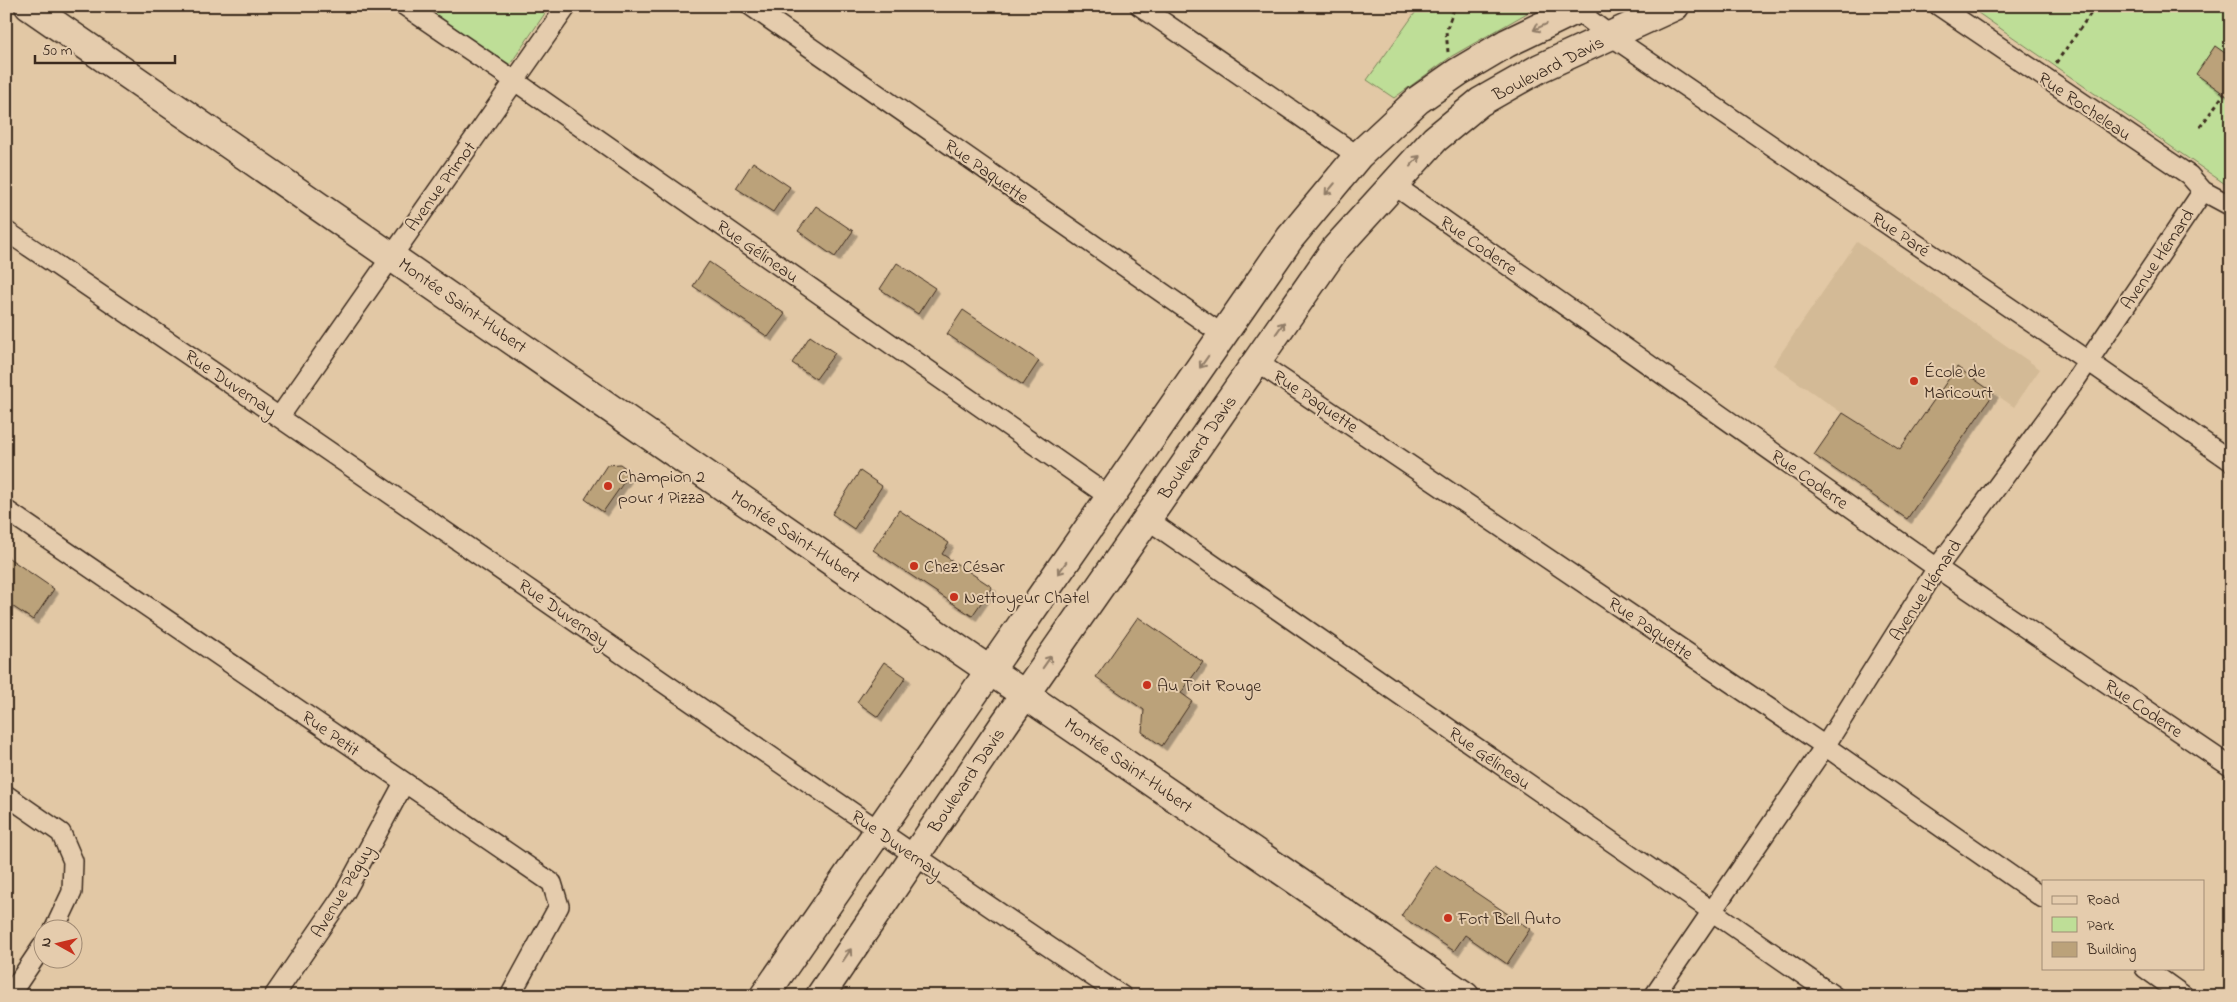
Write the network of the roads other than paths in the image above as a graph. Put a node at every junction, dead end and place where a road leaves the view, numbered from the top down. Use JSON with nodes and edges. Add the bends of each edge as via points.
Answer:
{"nodes":[{"id":1,"x":29,"y":6,"type":"edge"},
{"id":2,"x":405,"y":6,"type":"edge"},
{"id":3,"x":567,"y":6,"type":"edge"},
{"id":4,"x":751,"y":6,"type":"edge"},
{"id":5,"x":1140,"y":6,"type":"edge"},
{"id":6,"x":1675,"y":6,"type":"edge"},
{"id":7,"x":1939,"y":6,"type":"edge"},
{"id":8,"x":1577,"y":7,"type":"edge"},
{"id":9,"x":1611,"y":36,"type":"junction"},
{"id":10,"x":516,"y":81,"type":"junction"},
{"id":11,"x":1358,"y":156,"type":"junction"},
{"id":12,"x":1394,"y":185,"type":"junction"},
{"id":13,"x":2203,"y":191,"type":"junction"},
{"id":14,"x":2231,"y":206,"type":"edge"},
{"id":15,"x":6,"y":231,"type":"edge"},
{"id":16,"x":391,"y":255,"type":"junction"},
{"id":17,"x":1223,"y":335,"type":"junction"},
{"id":18,"x":2088,"y":361,"type":"junction"},
{"id":19,"x":1257,"y":362,"type":"junction"},
{"id":20,"x":280,"y":416,"type":"junction"},
{"id":21,"x":2231,"y":461,"type":"edge"},
{"id":22,"x":1111,"y":498,"type":"junction"},
{"id":23,"x":6,"y":510,"type":"edge"},
{"id":24,"x":1147,"y":519,"type":"junction"},
{"id":25,"x":1083,"y":538,"type":"junction"},
{"id":26,"x":1118,"y":561,"type":"junction"},
{"id":27,"x":1937,"y":568,"type":"junction"},
{"id":28,"x":990,"y":671,"type":"junction"},
{"id":29,"x":1026,"y":694,"type":"junction"},
{"id":30,"x":1825,"y":746,"type":"junction"},
{"id":31,"x":2231,"y":766,"type":"edge"},
{"id":32,"x":404,"y":783,"type":"junction"},
{"id":33,"x":6,"y":795,"type":"edge"},
{"id":34,"x":878,"y":831,"type":"junction"},
{"id":35,"x":915,"y":857,"type":"junction"},
{"id":36,"x":2042,"y":897,"type":"edge"},
{"id":37,"x":1712,"y":912,"type":"junction"},
{"id":38,"x":59,"y":920,"type":"edge"},
{"id":39,"x":32,"y":962,"type":"edge"},
{"id":40,"x":2148,"y":970,"type":"edge"},
{"id":41,"x":9,"y":996,"type":"edge"},
{"id":42,"x":274,"y":996,"type":"edge"},
{"id":43,"x":510,"y":996,"type":"edge"},
{"id":44,"x":764,"y":996,"type":"edge"},
{"id":45,"x":820,"y":996,"type":"edge"},
{"id":46,"x":1122,"y":996,"type":"edge"},
{"id":47,"x":1465,"y":996,"type":"edge"},
{"id":48,"x":1654,"y":996,"type":"edge"},
{"id":49,"x":1834,"y":996,"type":"edge"},
{"id":50,"x":2184,"y":996,"type":"edge"}],
"edges":[{"from":1,"to":16,"type":"street","name":"Montée Saint-Hubert"},
{"from":2,"to":10,"type":"street","name":"Rue Gélineau"},
{"from":3,"to":10,"type":"street","name":"Avenue Primot"},
{"from":4,"to":17,"type":"street","name":"Rue Paquette"},
{"from":5,"to":11,"type":"street"},
{"from":6,"to":9,"type":"street","name":"Boulevard Davis"},
{"from":7,"to":13,"type":"street","name":"Rue Rocheleau","via":[[2188,175]]},
{"from":8,"to":9,"type":"street","name":"Rue Paré"},
{"from":8,"to":11,"type":"street","one_way":true,"via":[[1506,43],[1450,78],[1418,100]]},
{"from":12,"to":9,"type":"street","name":"Boulevard Davis","one_way":true,"via":[[1435,139],[1480,102],[1540,68]]},
{"from":9,"to":18,"type":"street","name":"Rue Paré"},
{"from":10,"to":16,"type":"street","name":"Avenue Primot"},
{"from":10,"to":22,"type":"street","name":"Rue Gélineau"},
{"from":11,"to":17,"type":"street","one_way":true,"via":[[1290,238]]},
{"from":19,"to":12,"type":"street","name":"Boulevard Davis","one_way":true,"via":[[1335,249]]},
{"from":12,"to":27,"type":"street","name":"Rue Coderre"},
{"from":13,"to":14,"type":"street","name":"Rue Rocheleau"},
{"from":13,"to":18,"type":"street","name":"Avenue Hémard"},
{"from":15,"to":20,"type":"street","name":"Rue Duvernay"},
{"from":16,"to":20,"type":"street","name":"Avenue Primot"},
{"from":16,"to":28,"type":"street","name":"Montée Saint-Hubert"},
{"from":17,"to":22,"type":"street","one_way":true},
{"from":18,"to":21,"type":"street","name":"Rue Paré"},
{"from":18,"to":27,"type":"street","name":"Avenue Hémard"},
{"from":19,"to":24,"type":"street","name":"Boulevard Davis"},
{"from":19,"to":30,"type":"street","name":"Rue Paquette"},
{"from":20,"to":34,"type":"street","name":"Rue Duvernay"},
{"from":22,"to":25,"type":"street"},
{"from":23,"to":32,"type":"street","name":"Rue Petit"},
{"from":24,"to":26,"type":"street","name":"Boulevard Davis"},
{"from":24,"to":37,"type":"street","name":"Rue Gélineau"},
{"from":25,"to":26,"type":"street"},
{"from":25,"to":28,"type":"street","one_way":true},
{"from":29,"to":26,"type":"street","name":"Boulevard Davis","one_way":true},
{"from":27,"to":30,"type":"street","name":"Avenue Hémard"},
{"from":27,"to":31,"type":"street","name":"Rue Coderre"},
{"from":28,"to":29,"type":"street","name":"Montée Saint-Hubert"},
{"from":28,"to":34,"type":"street"},
{"from":29,"to":35,"type":"street","name":"Boulevard Davis"},
{"from":29,"to":47,"type":"street","name":"Montée Saint-Hubert"},
{"from":30,"to":36,"type":"street","name":"Rue Paquette"},
{"from":30,"to":37,"type":"street","name":"Avenue Hémard"},
{"from":32,"to":42,"type":"street","name":"Avenue Péguy","via":[[344,894]]},
{"from":32,"to":43,"type":"street","name":"Rue Petit","via":[[552,883],[559,906]]},
{"from":33,"to":38,"type":"street","via":[[61,834],[72,861],[72,892]]},
{"from":34,"to":35,"type":"street","name":"Rue Duvernay"},
{"from":34,"to":44,"type":"street"},
{"from":45,"to":35,"type":"street","name":"Boulevard Davis","one_way":true},
{"from":35,"to":46,"type":"street","name":"Rue Duvernay"},
{"from":37,"to":48,"type":"street","name":"Avenue Hémard"},
{"from":37,"to":49,"type":"street","name":"Rue Gélineau"},
{"from":39,"to":41,"type":"street"},
{"from":40,"to":50,"type":"street"}]}
